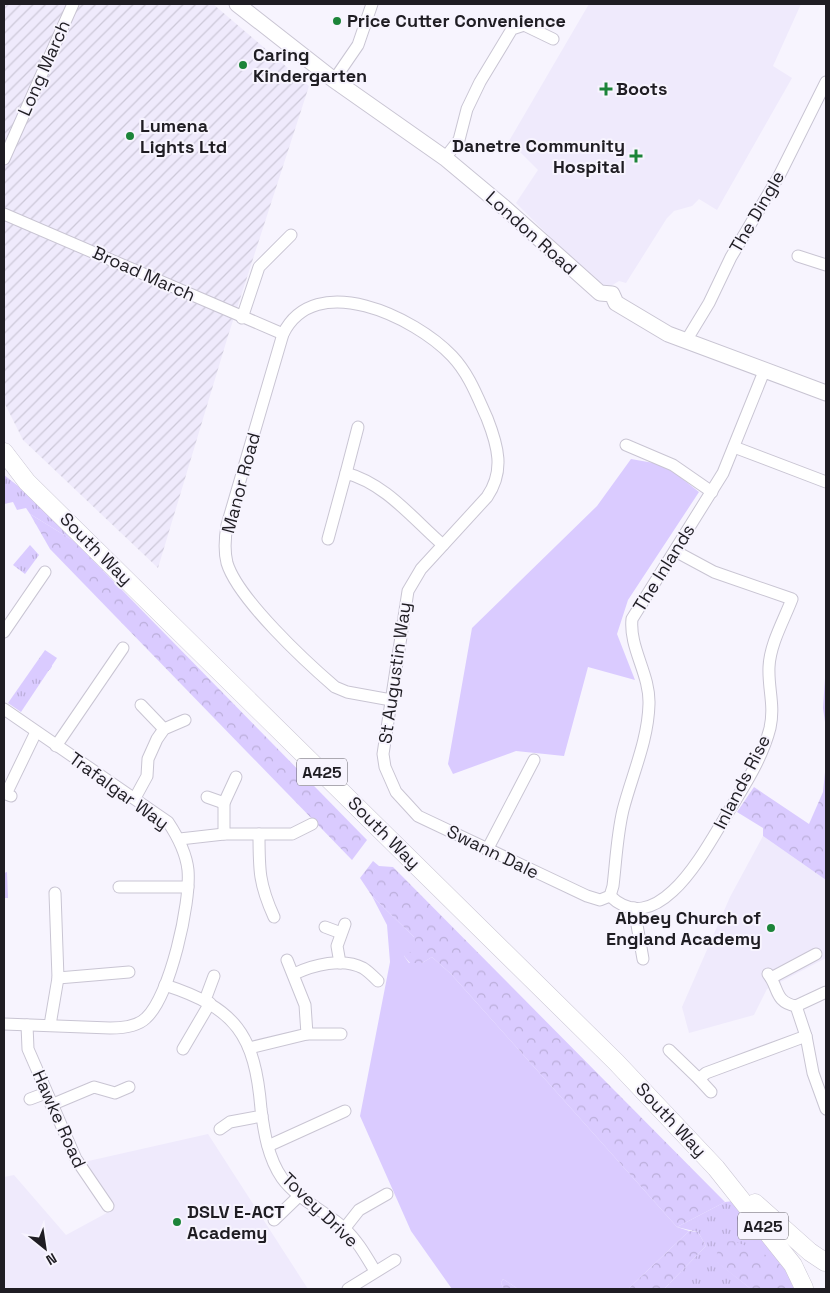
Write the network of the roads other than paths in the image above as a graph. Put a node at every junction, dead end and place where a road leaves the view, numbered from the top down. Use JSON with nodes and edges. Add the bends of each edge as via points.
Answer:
{"nodes":[{"id":1,"x":73,"y":4,"type":"edge"},
{"id":2,"x":237,"y":4,"type":"edge"},
{"id":3,"x":372,"y":4,"type":"edge"},
{"id":4,"x":553,"y":40,"type":"dead end"},
{"id":5,"x":334,"y":80,"type":"junction"},
{"id":6,"x":826,"y":82,"type":"edge"},
{"id":7,"x":445,"y":158,"type":"junction"},
{"id":8,"x":4,"y":159,"type":"edge"},
{"id":9,"x":4,"y":214,"type":"edge"},
{"id":10,"x":291,"y":235,"type":"dead end"},
{"id":11,"x":798,"y":256,"type":"dead end"},
{"id":12,"x":826,"y":265,"type":"edge"},
{"id":13,"x":242,"y":318,"type":"junction"},
{"id":14,"x":283,"y":334,"type":"junction"},
{"id":15,"x":689,"y":340,"type":"junction"},
{"id":16,"x":766,"y":369,"type":"junction"},
{"id":17,"x":826,"y":392,"type":"edge"},
{"id":18,"x":358,"y":427,"type":"dead end"},
{"id":19,"x":626,"y":445,"type":"dead end"},
{"id":20,"x":734,"y":446,"type":"junction"},
{"id":21,"x":4,"y":452,"type":"edge"},
{"id":22,"x":4,"y":469,"type":"edge"},
{"id":23,"x":346,"y":473,"type":"junction"},
{"id":24,"x":28,"y":482,"type":"junction"},
{"id":25,"x":826,"y":482,"type":"edge"},
{"id":26,"x":712,"y":492,"type":"junction"},
{"id":27,"x":328,"y":539,"type":"dead end"},
{"id":28,"x":442,"y":545,"type":"junction"},
{"id":29,"x":675,"y":550,"type":"junction"},
{"id":30,"x":45,"y":572,"type":"dead end"},
{"id":31,"x":4,"y":632,"type":"edge"},
{"id":32,"x":123,"y":648,"type":"dead end"},
{"id":33,"x":391,"y":700,"type":"junction"},
{"id":34,"x":141,"y":705,"type":"dead end"},
{"id":35,"x":4,"y":709,"type":"edge"},
{"id":36,"x":185,"y":720,"type":"dead end"},
{"id":37,"x":164,"y":729,"type":"junction"},
{"id":38,"x":36,"y":732,"type":"junction"},
{"id":39,"x":56,"y":746,"type":"junction"},
{"id":40,"x":534,"y":760,"type":"dead end"},
{"id":41,"x":236,"y":777,"type":"dead end"},
{"id":42,"x":390,"y":781,"type":"joint"},
{"id":43,"x":11,"y":796,"type":"dead end"},
{"id":44,"x":207,"y":797,"type":"dead end"},
{"id":45,"x":135,"y":798,"type":"junction"},
{"id":46,"x":224,"y":803,"type":"junction"},
{"id":47,"x":312,"y":824,"type":"dead end"},
{"id":48,"x":224,"y":834,"type":"junction"},
{"id":49,"x":259,"y":834,"type":"junction"},
{"id":50,"x":180,"y":839,"type":"junction"},
{"id":51,"x":488,"y":850,"type":"junction"},
{"id":52,"x":119,"y":887,"type":"dead end"},
{"id":53,"x":188,"y":887,"type":"junction"},
{"id":54,"x":55,"y":893,"type":"dead end"},
{"id":55,"x":610,"y":896,"type":"junction"},
{"id":56,"x":634,"y":908,"type":"junction"},
{"id":57,"x":274,"y":917,"type":"dead end"},
{"id":58,"x":325,"y":927,"type":"dead end"},
{"id":59,"x":816,"y":954,"type":"dead end"},
{"id":60,"x":643,"y":959,"type":"dead end"},
{"id":61,"x":287,"y":960,"type":"dead end"},
{"id":62,"x":340,"y":962,"type":"junction"},
{"id":63,"x":129,"y":972,"type":"dead end"},
{"id":64,"x":294,"y":974,"type":"junction"},
{"id":65,"x":214,"y":976,"type":"dead end"},
{"id":66,"x":58,"y":978,"type":"junction"},
{"id":67,"x":378,"y":981,"type":"dead end"},
{"id":68,"x":165,"y":985,"type":"junction"},
{"id":69,"x":826,"y":992,"type":"edge"},
{"id":70,"x":208,"y":1001,"type":"junction"},
{"id":71,"x":796,"y":1006,"type":"junction"},
{"id":72,"x":4,"y":1024,"type":"edge"},
{"id":73,"x":27,"y":1025,"type":"junction"},
{"id":74,"x":50,"y":1025,"type":"junction"},
{"id":75,"x":307,"y":1034,"type":"junction"},
{"id":76,"x":341,"y":1034,"type":"dead end"},
{"id":77,"x":806,"y":1036,"type":"junction"},
{"id":78,"x":249,"y":1048,"type":"junction"},
{"id":79,"x":183,"y":1050,"type":"dead end"},
{"id":80,"x":669,"y":1050,"type":"dead end"},
{"id":81,"x":699,"y":1079,"type":"junction"},
{"id":82,"x":129,"y":1087,"type":"dead end"},
{"id":83,"x":711,"y":1092,"type":"dead end"},
{"id":84,"x":46,"y":1093,"type":"junction"},
{"id":85,"x":30,"y":1099,"type":"dead end"},
{"id":86,"x":51,"y":1105,"type":"junction"},
{"id":87,"x":826,"y":1109,"type":"edge"},
{"id":88,"x":345,"y":1111,"type":"dead end"},
{"id":89,"x":262,"y":1116,"type":"junction"},
{"id":90,"x":220,"y":1129,"type":"dead end"},
{"id":91,"x":268,"y":1146,"type":"junction"},
{"id":92,"x":716,"y":1168,"type":"junction"},
{"id":93,"x":387,"y":1194,"type":"dead end"},
{"id":94,"x":300,"y":1195,"type":"junction"},
{"id":95,"x":108,"y":1206,"type":"dead end"},
{"id":96,"x":274,"y":1220,"type":"dead end"},
{"id":97,"x":344,"y":1229,"type":"junction"},
{"id":98,"x":396,"y":1260,"type":"dead end"},
{"id":99,"x":826,"y":1262,"type":"edge"},
{"id":100,"x":375,"y":1271,"type":"junction"},
{"id":101,"x":805,"y":1288,"type":"edge"},
{"id":102,"x":348,"y":1289,"type":"edge"}],
"edges":[{"from":1,"to":8,"type":"street","name":"Long March"},
{"from":2,"to":5,"type":"main road","name":"London Road"},
{"from":3,"to":5,"type":"street","via":[[358,45]]},
{"from":4,"to":7,"type":"street","via":[[524,25],[512,29],[467,108],[459,140]]},
{"from":5,"to":7,"type":"main road","name":"London Road"},
{"from":6,"to":15,"type":"street","name":"The Dingle","via":[[779,176],[731,257]]},
{"from":7,"to":15,"type":"main road","name":"London Road","via":[[600,293],[612,294],[616,303],[658,328]]},
{"from":9,"to":13,"type":"street","name":"Broad March"},
{"from":10,"to":13,"type":"street","via":[[259,267]]},
{"from":11,"to":12,"type":"street"},
{"from":13,"to":14,"type":"street","name":"Broad March"},
{"from":14,"to":28,"type":"street","name":"St Augustin Way","via":[[300,311],[312,305],[330,302],[379,310],[394,314],[442,346],[466,374],[498,451],[498,475],[487,497]]},
{"from":14,"to":33,"type":"street","name":"Manor Road","via":[[229,518],[225,538],[227,562],[250,603],[330,682],[347,692]]},
{"from":15,"to":16,"type":"main road","name":"London Road"},
{"from":16,"to":17,"type":"main road","name":"London Road"},
{"from":16,"to":20,"type":"street","name":"The Inlands"},
{"from":18,"to":23,"type":"street"},
{"from":19,"to":26,"type":"street","via":[[673,465]]},
{"from":20,"to":25,"type":"street"},
{"from":20,"to":26,"type":"street","name":"The Inlands"},
{"from":21,"to":24,"type":"main road","name":"South Way","number":"A425"},
{"from":22,"to":24,"type":"main road","name":"South Way","number":"A425"},
{"from":23,"to":27,"type":"street"},
{"from":23,"to":28,"type":"street","via":[[380,488]]},
{"from":24,"to":92,"type":"main road","name":"South Way","number":"A425","via":[[609,1055]]},
{"from":26,"to":29,"type":"street","name":"The Inlands"},
{"from":28,"to":33,"type":"street","name":"St Augustin Way","via":[[417,574],[408,591]]},
{"from":29,"to":55,"type":"street","name":"The Inlands","via":[[632,619],[630,633],[646,679],[648,716],[623,812]]},
{"from":29,"to":56,"type":"street","name":"Inlands Rise","via":[[714,572],[792,599],[771,654],[769,668],[774,706],[770,728],[753,768],[689,875],[665,897],[650,905]]},
{"from":30,"to":31,"type":"street"},
{"from":32,"to":39,"type":"street"},
{"from":33,"to":42,"type":"street","name":"St Augustin Way","via":[[383,754]]},
{"from":34,"to":37,"type":"street"},
{"from":35,"to":38,"type":"street","name":"Trafalgar Way"},
{"from":36,"to":37,"type":"street"},
{"from":37,"to":45,"type":"street","via":[[151,749],[147,776]]},
{"from":38,"to":39,"type":"street","name":"Trafalgar Way"},
{"from":38,"to":43,"type":"street","via":[[6,794]]},
{"from":39,"to":45,"type":"street","name":"Trafalgar Way"},
{"from":40,"to":51,"type":"street"},
{"from":41,"to":46,"type":"street"},
{"from":42,"to":51,"type":"street","name":"Swann Dale","via":[[418,816]]},
{"from":44,"to":46,"type":"street"},
{"from":45,"to":50,"type":"street","name":"Trafalgar Way","via":[[168,822]]},
{"from":46,"to":48,"type":"street"},
{"from":47,"to":49,"type":"street","via":[[292,834]]},
{"from":48,"to":49,"type":"street"},
{"from":48,"to":50,"type":"street"},
{"from":49,"to":57,"type":"street","via":[[261,887]]},
{"from":50,"to":53,"type":"street","name":"Trafalgar Way","via":[[188,870]]},
{"from":51,"to":55,"type":"street","name":"Swann Dale","via":[[587,896],[600,900]]},
{"from":52,"to":53,"type":"street"},
{"from":53,"to":68,"type":"street","name":"Trafalgar Way","via":[[176,952]]},
{"from":54,"to":66,"type":"street"},
{"from":55,"to":56,"type":"street","via":[[617,903]]},
{"from":56,"to":60,"type":"street"},
{"from":58,"to":62,"type":"street","via":[[343,929],[337,946]]},
{"from":59,"to":71,"type":"street","via":[[769,975],[776,994]]},
{"from":61,"to":64,"type":"street"},
{"from":62,"to":64,"type":"street"},
{"from":62,"to":67,"type":"street","via":[[362,967]]},
{"from":63,"to":66,"type":"street"},
{"from":64,"to":75,"type":"street","via":[[305,1005]]},
{"from":65,"to":70,"type":"street"},
{"from":66,"to":74,"type":"street"},
{"from":68,"to":70,"type":"street","name":"Tovey Drive"},
{"from":68,"to":74,"type":"street","name":"Trafalgar Way","via":[[157,1005],[145,1020],[128,1027]]},
{"from":69,"to":71,"type":"street"},
{"from":70,"to":78,"type":"street","name":"Tovey Drive","via":[[234,1022]]},
{"from":70,"to":79,"type":"street"},
{"from":71,"to":77,"type":"street"},
{"from":72,"to":73,"type":"street","name":"Trafalgar Way"},
{"from":73,"to":74,"type":"street","name":"Trafalgar Way"},
{"from":73,"to":84,"type":"street","name":"Hawke Road","via":[[28,1049]]},
{"from":75,"to":76,"type":"street"},
{"from":75,"to":78,"type":"street"},
{"from":77,"to":81,"type":"street","via":[[706,1073]]},
{"from":77,"to":87,"type":"street","via":[[813,1073]]},
{"from":78,"to":89,"type":"street","name":"Tovey Drive","via":[[257,1072]]},
{"from":80,"to":81,"type":"street"},
{"from":81,"to":83,"type":"street"},
{"from":82,"to":86,"type":"street","via":[[115,1093],[94,1087]]},
{"from":84,"to":85,"type":"street"},
{"from":84,"to":86,"type":"street","name":"Hawke Road"},
{"from":86,"to":95,"type":"street","name":"Hawke Road","via":[[76,1159]]},
{"from":88,"to":91,"type":"street"},
{"from":89,"to":90,"type":"street","via":[[230,1122]]},
{"from":89,"to":91,"type":"street","name":"Tovey Drive"},
{"from":91,"to":94,"type":"street","name":"Tovey Drive","via":[[282,1177]]},
{"from":92,"to":99,"type":"main road","number":"A425","via":[[810,1252]]},
{"from":92,"to":101,"type":"main road","number":"A425","via":[[793,1265]]},
{"from":93,"to":97,"type":"street","via":[[358,1210]]},
{"from":94,"to":96,"type":"street"},
{"from":94,"to":97,"type":"street","name":"Tovey Drive"},
{"from":97,"to":100,"type":"street","name":"Tovey Drive"},
{"from":98,"to":100,"type":"street"},
{"from":99,"to":101,"type":"main road","via":[[807,1274]]},
{"from":100,"to":102,"type":"street"}]}
